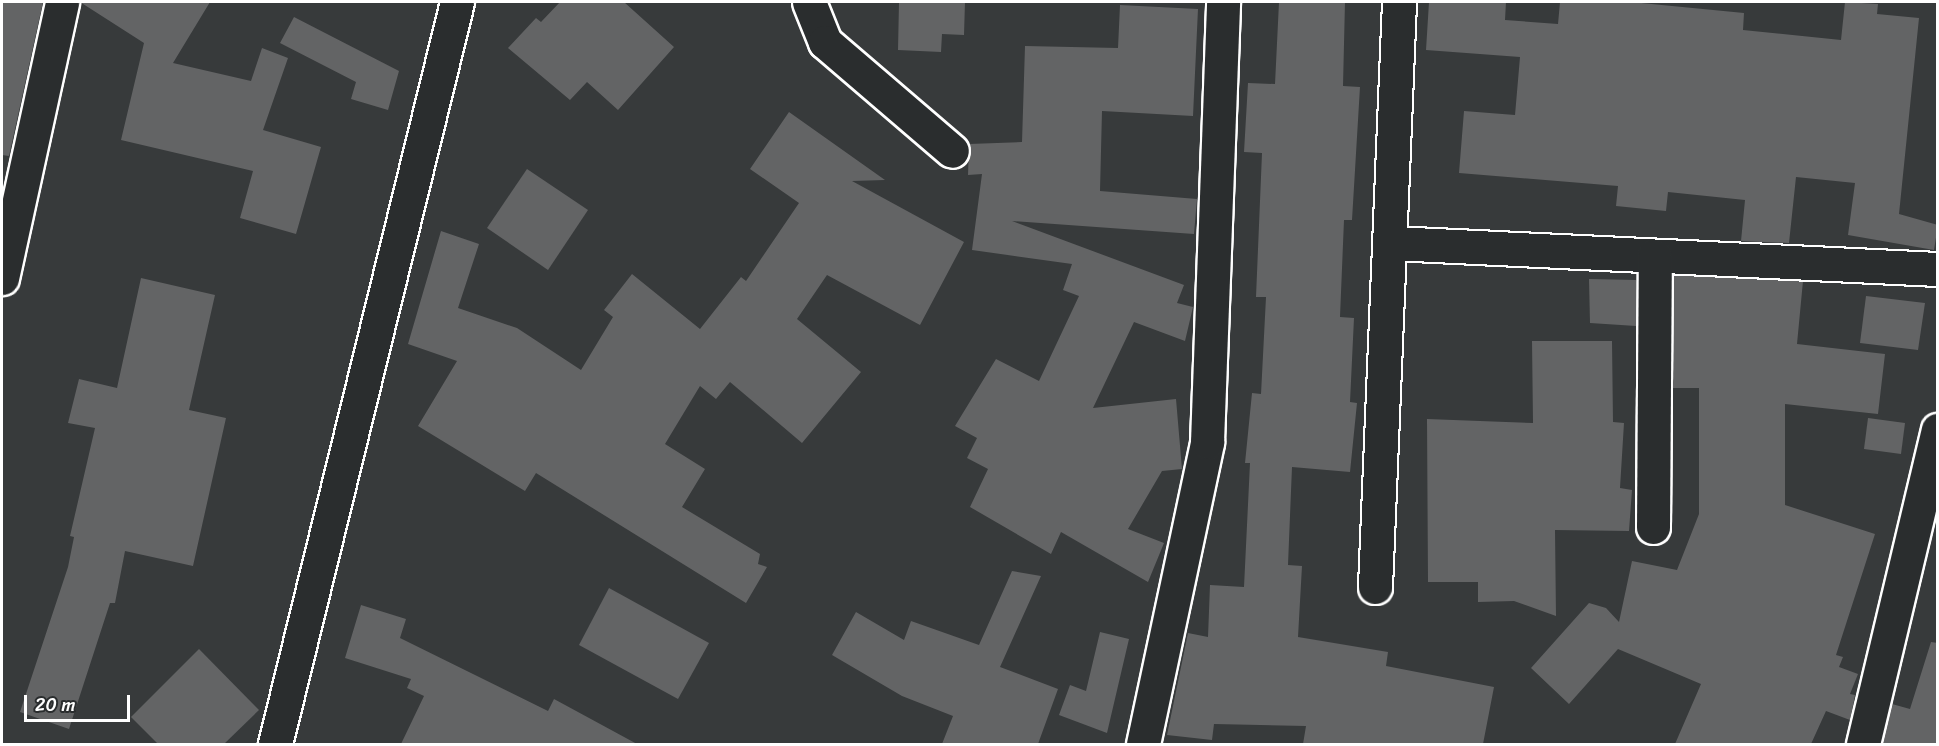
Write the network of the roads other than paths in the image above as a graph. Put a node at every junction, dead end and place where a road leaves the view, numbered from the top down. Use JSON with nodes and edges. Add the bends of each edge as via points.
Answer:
{"nodes":[{"id":1,"x":62,"y":2,"type":"edge"},
{"id":2,"x":457,"y":2,"type":"edge"},
{"id":3,"x":809,"y":2,"type":"edge"},
{"id":4,"x":1223,"y":2,"type":"edge"},
{"id":5,"x":1399,"y":2,"type":"edge"},
{"id":6,"x":952,"y":151,"type":"dead end"},
{"id":7,"x":1392,"y":243,"type":"junction"},
{"id":8,"x":1655,"y":256,"type":"junction"},
{"id":9,"x":1938,"y":269,"type":"edge"},
{"id":10,"x":2,"y":278,"type":"edge"},
{"id":11,"x":1938,"y":430,"type":"edge"},
{"id":12,"x":1929,"y":502,"type":"edge"},
{"id":13,"x":1653,"y":527,"type":"dead end"},
{"id":14,"x":1375,"y":587,"type":"dead end"},
{"id":15,"x":275,"y":744,"type":"edge"},
{"id":16,"x":1143,"y":744,"type":"edge"},
{"id":17,"x":1863,"y":744,"type":"edge"}],
"edges":[{"from":1,"to":10,"type":"street"},
{"from":2,"to":15,"type":"street"},
{"from":3,"to":6,"type":"street","via":[[825,42]]},
{"from":4,"to":16,"type":"street","via":[[1207,442]]},
{"from":5,"to":7,"type":"street"},
{"from":7,"to":8,"type":"street"},
{"from":7,"to":14,"type":"street"},
{"from":8,"to":9,"type":"street"},
{"from":8,"to":13,"type":"street"},
{"from":11,"to":12,"type":"street"},
{"from":12,"to":17,"type":"street"}]}
